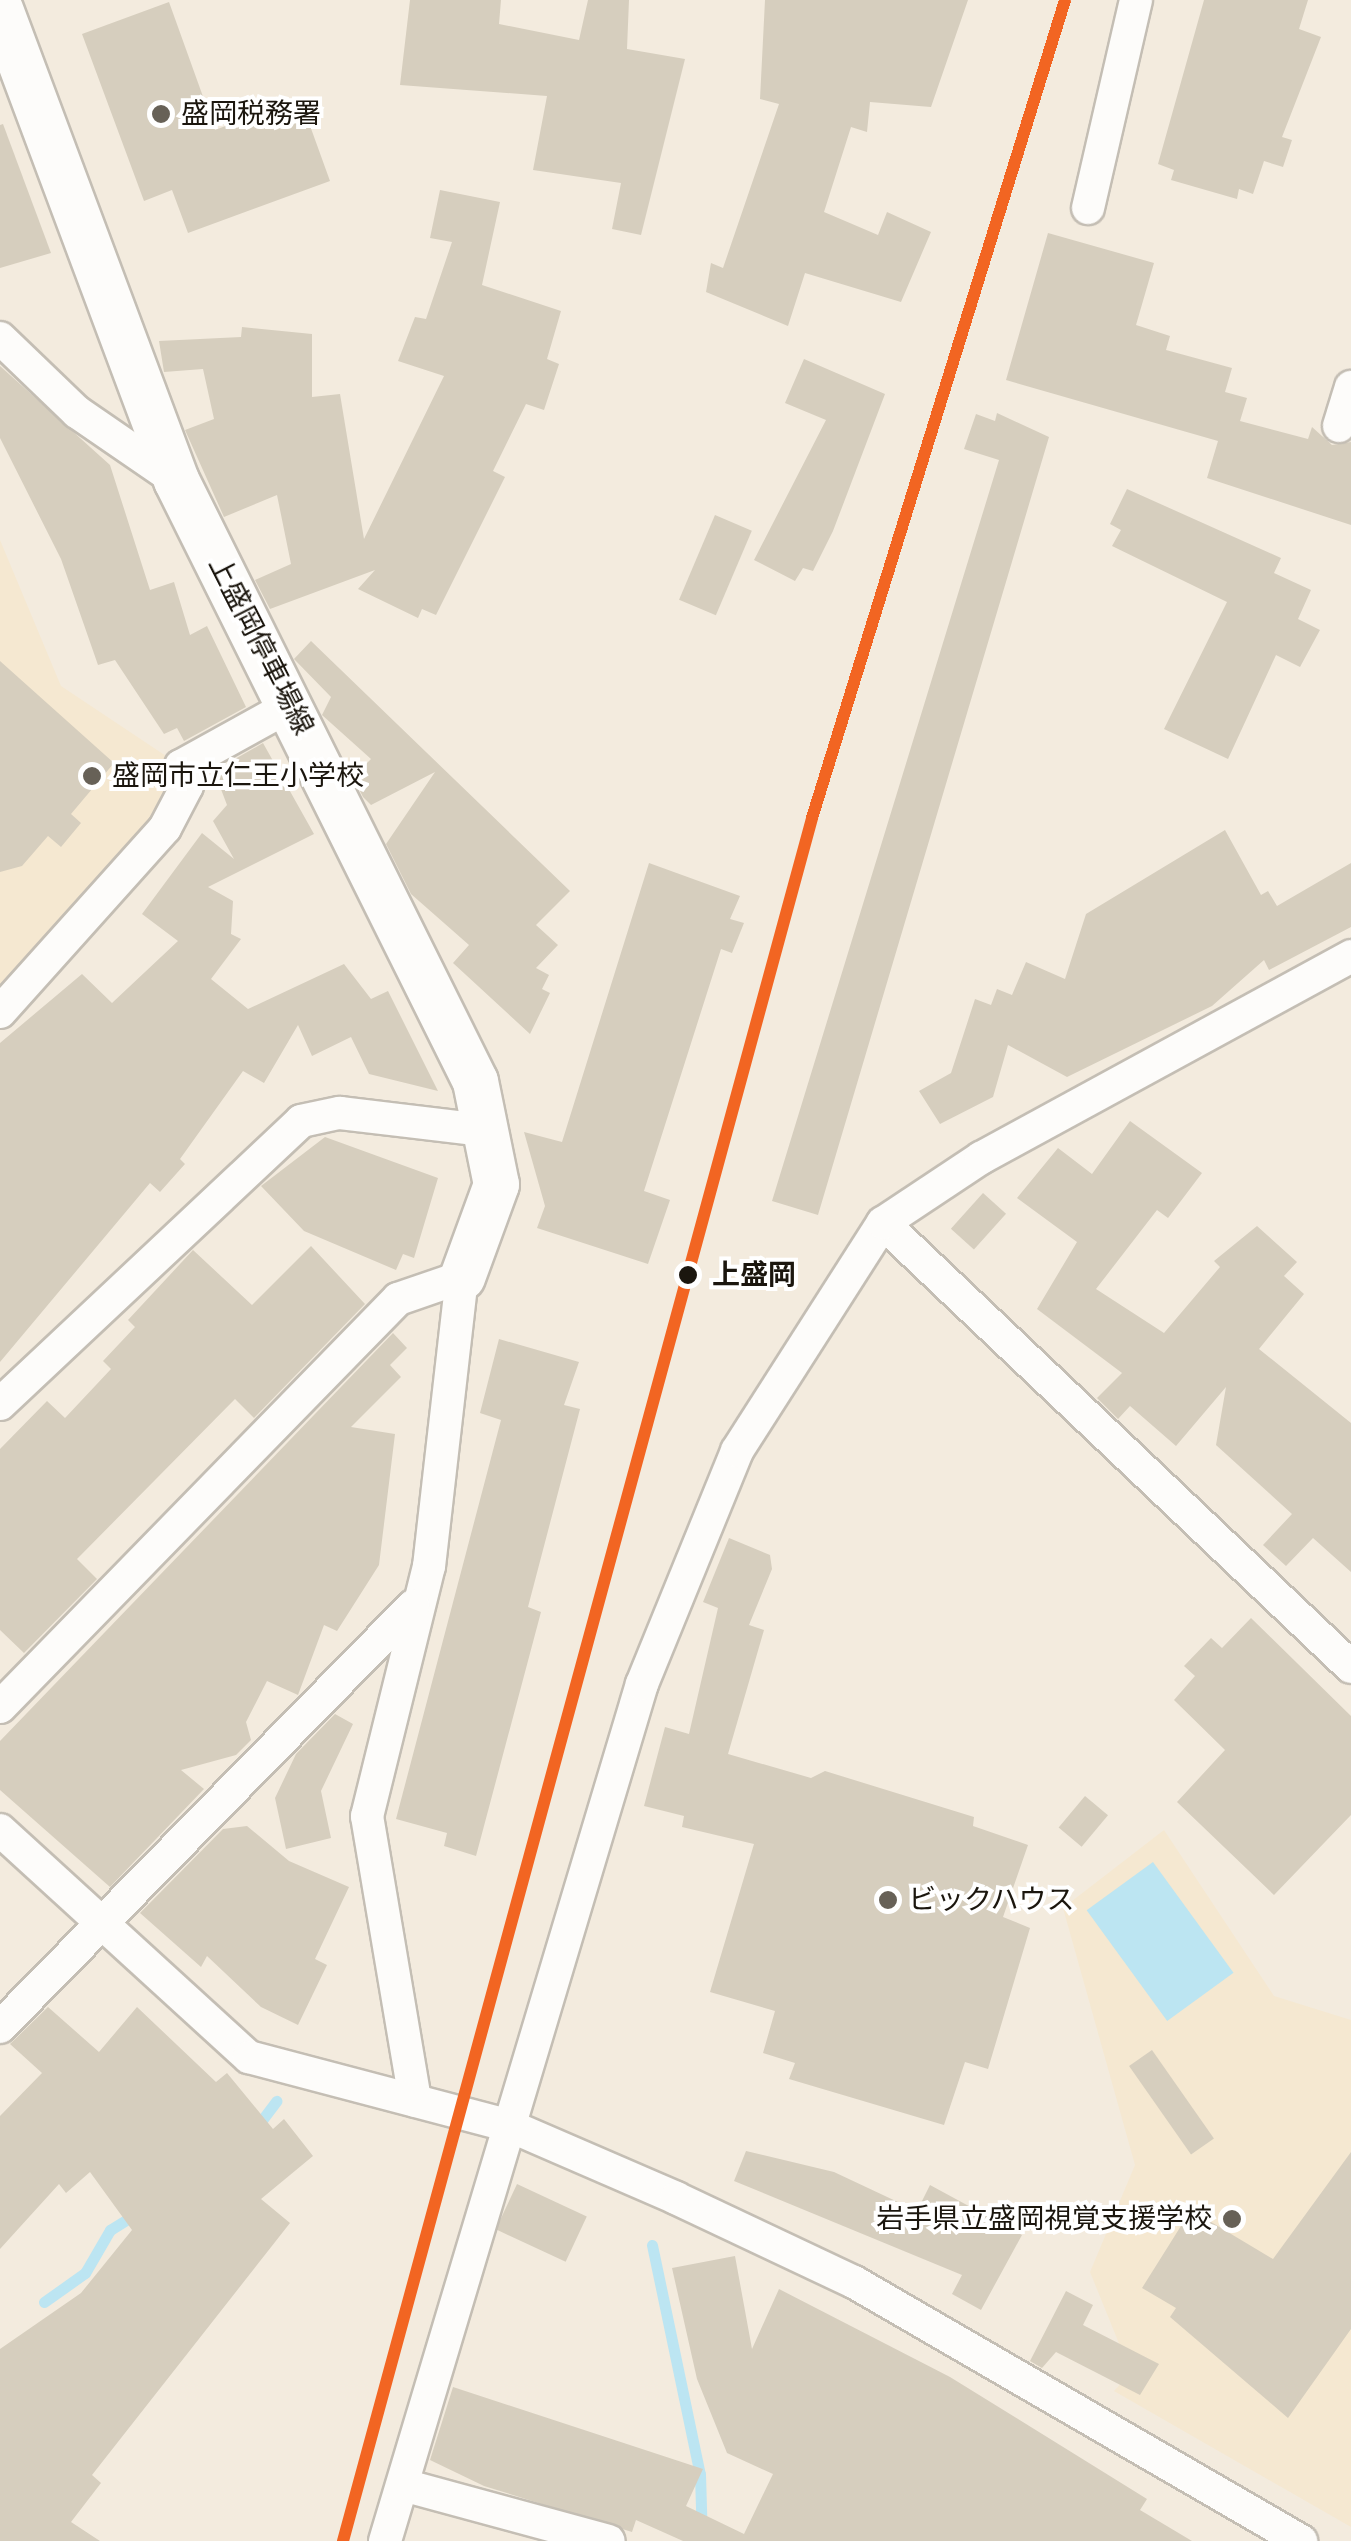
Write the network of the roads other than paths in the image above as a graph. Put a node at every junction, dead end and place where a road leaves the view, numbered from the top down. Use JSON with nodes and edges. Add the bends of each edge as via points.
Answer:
{"nodes":[{"id":1,"x":1136,"y":0,"type":"edge"},
{"id":2,"x":0,"y":9,"type":"edge"},
{"id":3,"x":1088,"y":208,"type":"dead end"},
{"id":4,"x":0,"y":338,"type":"edge"},
{"id":5,"x":1351,"y":387,"type":"edge"},
{"id":6,"x":1340,"y":426,"type":"dead end"},
{"id":7,"x":176,"y":480,"type":"junction"},
{"id":8,"x":291,"y":704,"type":"junction"},
{"id":9,"x":1351,"y":956,"type":"edge"},
{"id":10,"x":0,"y":1012,"type":"edge"},
{"id":11,"x":490,"y":1132,"type":"junction"},
{"id":12,"x":883,"y":1224,"type":"junction"},
{"id":13,"x":462,"y":1277,"type":"junction"},
{"id":14,"x":0,"y":1404,"type":"edge"},
{"id":15,"x":413,"y":1606,"type":"junction"},
{"id":16,"x":1351,"y":1667,"type":"edge"},
{"id":17,"x":0,"y":1707,"type":"edge"},
{"id":18,"x":0,"y":1830,"type":"edge"},
{"id":19,"x":99,"y":1924,"type":"junction"},
{"id":20,"x":0,"y":2027,"type":"edge"},
{"id":21,"x":415,"y":2102,"type":"junction"},
{"id":22,"x":510,"y":2126,"type":"junction"},
{"id":23,"x":403,"y":2485,"type":"junction"},
{"id":24,"x":385,"y":2541,"type":"edge"},
{"id":25,"x":609,"y":2541,"type":"edge"},
{"id":26,"x":1301,"y":2541,"type":"edge"}],
"edges":[{"from":1,"to":3,"type":"street"},
{"from":2,"to":7,"type":"main road","name":"上盛岡停車場線"},
{"from":4,"to":7,"type":"street","via":[[76,412]]},
{"from":5,"to":6,"type":"street"},
{"from":7,"to":8,"type":"main road","name":"上盛岡停車場線"},
{"from":8,"to":10,"type":"street","via":[[181,766],[187,786],[165,828]]},
{"from":8,"to":11,"type":"main road","name":"上盛岡停車場線","via":[[475,1082]]},
{"from":9,"to":12,"type":"street","via":[[981,1158]]},
{"from":11,"to":13,"type":"main road","name":"上盛岡停車場線","via":[[496,1184]]},
{"from":11,"to":14,"type":"street","via":[[340,1112],[301,1122]]},
{"from":12,"to":16,"type":"street"},
{"from":12,"to":22,"type":"street","via":[[737,1451],[642,1684]]},
{"from":13,"to":15,"type":"street","via":[[428,1566]]},
{"from":13,"to":17,"type":"street","via":[[398,1299]]},
{"from":15,"to":19,"type":"street"},
{"from":15,"to":21,"type":"street","via":[[367,1816]]},
{"from":18,"to":19,"type":"street"},
{"from":19,"to":20,"type":"street"},
{"from":19,"to":21,"type":"street","via":[[249,2058]]},
{"from":21,"to":22,"type":"street"},
{"from":22,"to":23,"type":"street"},
{"from":22,"to":26,"type":"street","via":[[854,2282]]},
{"from":23,"to":24,"type":"street"},
{"from":23,"to":25,"type":"street"}]}
